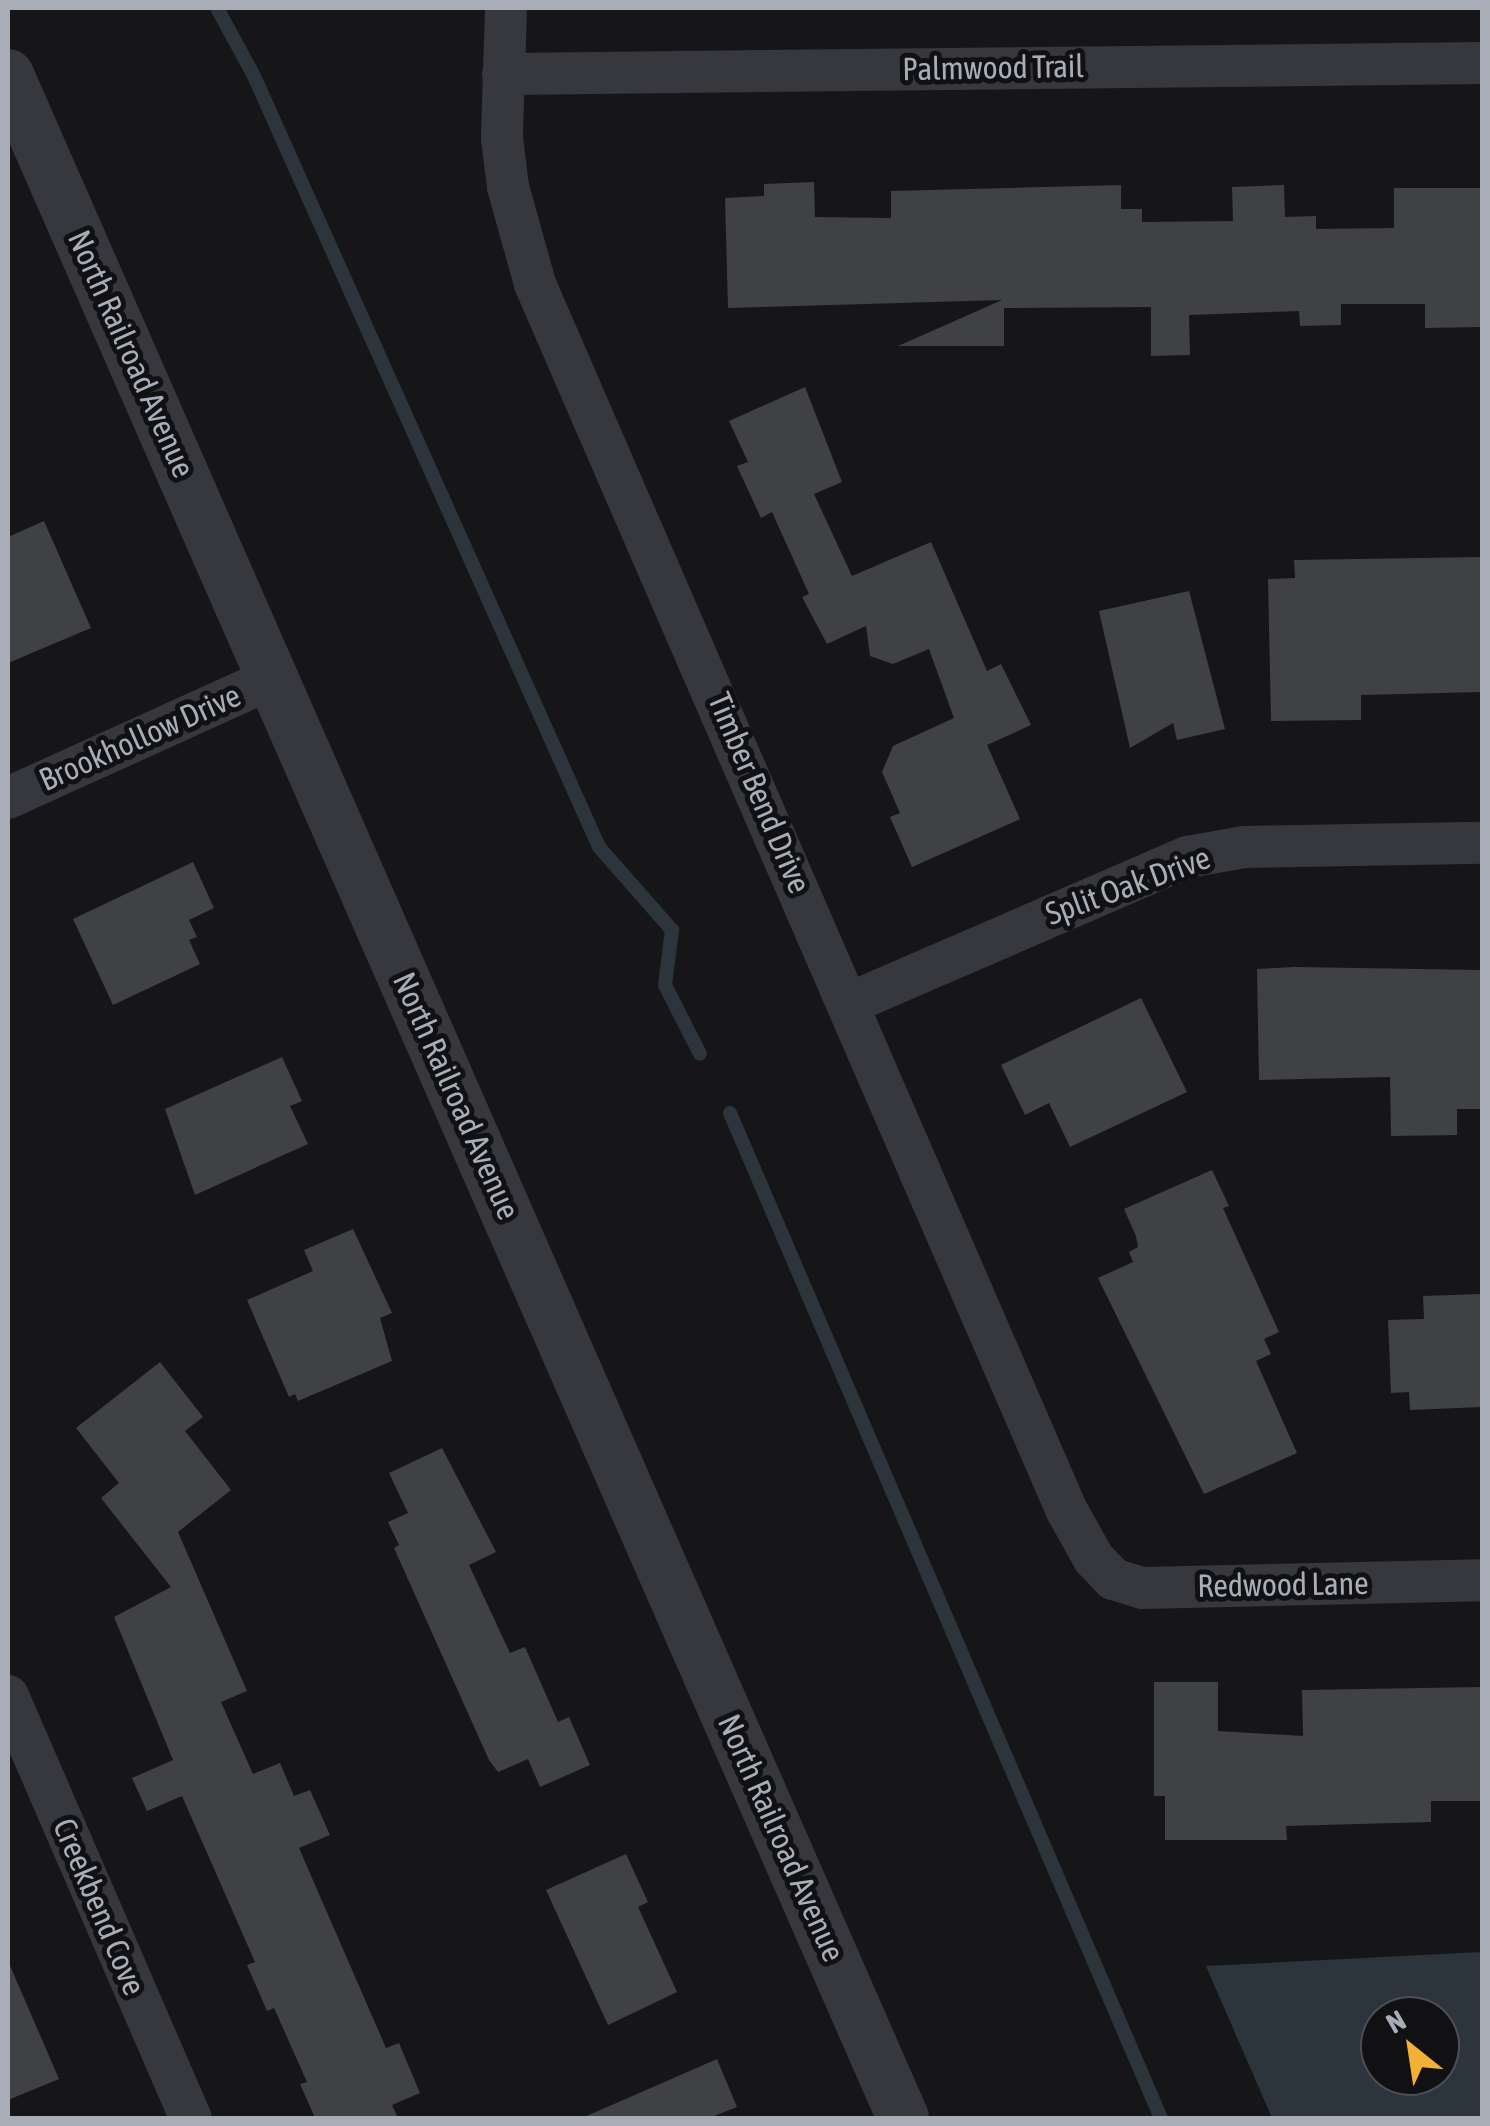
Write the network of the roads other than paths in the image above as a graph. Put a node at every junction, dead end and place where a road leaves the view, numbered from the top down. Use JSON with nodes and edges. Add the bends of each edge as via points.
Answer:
{"nodes":[{"id":1,"x":506,"y":8,"type":"edge"},
{"id":2,"x":1482,"y":63,"type":"edge"},
{"id":3,"x":8,"y":74,"type":"edge"},
{"id":4,"x":503,"y":74,"type":"junction"},
{"id":5,"x":273,"y":678,"type":"junction"},
{"id":6,"x":8,"y":798,"type":"edge"},
{"id":7,"x":1482,"y":843,"type":"edge"},
{"id":8,"x":850,"y":1003,"type":"junction"},
{"id":9,"x":1094,"y":1559,"type":"joint"},
{"id":10,"x":1482,"y":1580,"type":"edge"},
{"id":11,"x":8,"y":1696,"type":"edge"},
{"id":12,"x":191,"y":2118,"type":"edge"},
{"id":13,"x":903,"y":2118,"type":"edge"}],
"edges":[{"from":1,"to":4,"type":"street","name":"Timber Bend Drive"},
{"from":2,"to":4,"type":"street","name":"Palmwood Trail"},
{"from":3,"to":5,"type":"street","name":"North Railroad Avenue"},
{"from":4,"to":8,"type":"street","name":"Timber Bend Drive","via":[[508,186],[535,284]]},
{"from":5,"to":6,"type":"street","name":"Brookhollow Drive"},
{"from":5,"to":13,"type":"street","name":"North Railroad Avenue"},
{"from":7,"to":8,"type":"street","name":"Split Oak Drive","via":[[1244,847],[1188,857]]},
{"from":8,"to":9,"type":"street","name":"Timber Bend Drive","via":[[1066,1509]]},
{"from":9,"to":10,"type":"street","name":"Redwood Lane","via":[[1113,1579],[1142,1588]]},
{"from":11,"to":12,"type":"street","name":"Creekbend Cove"}]}
